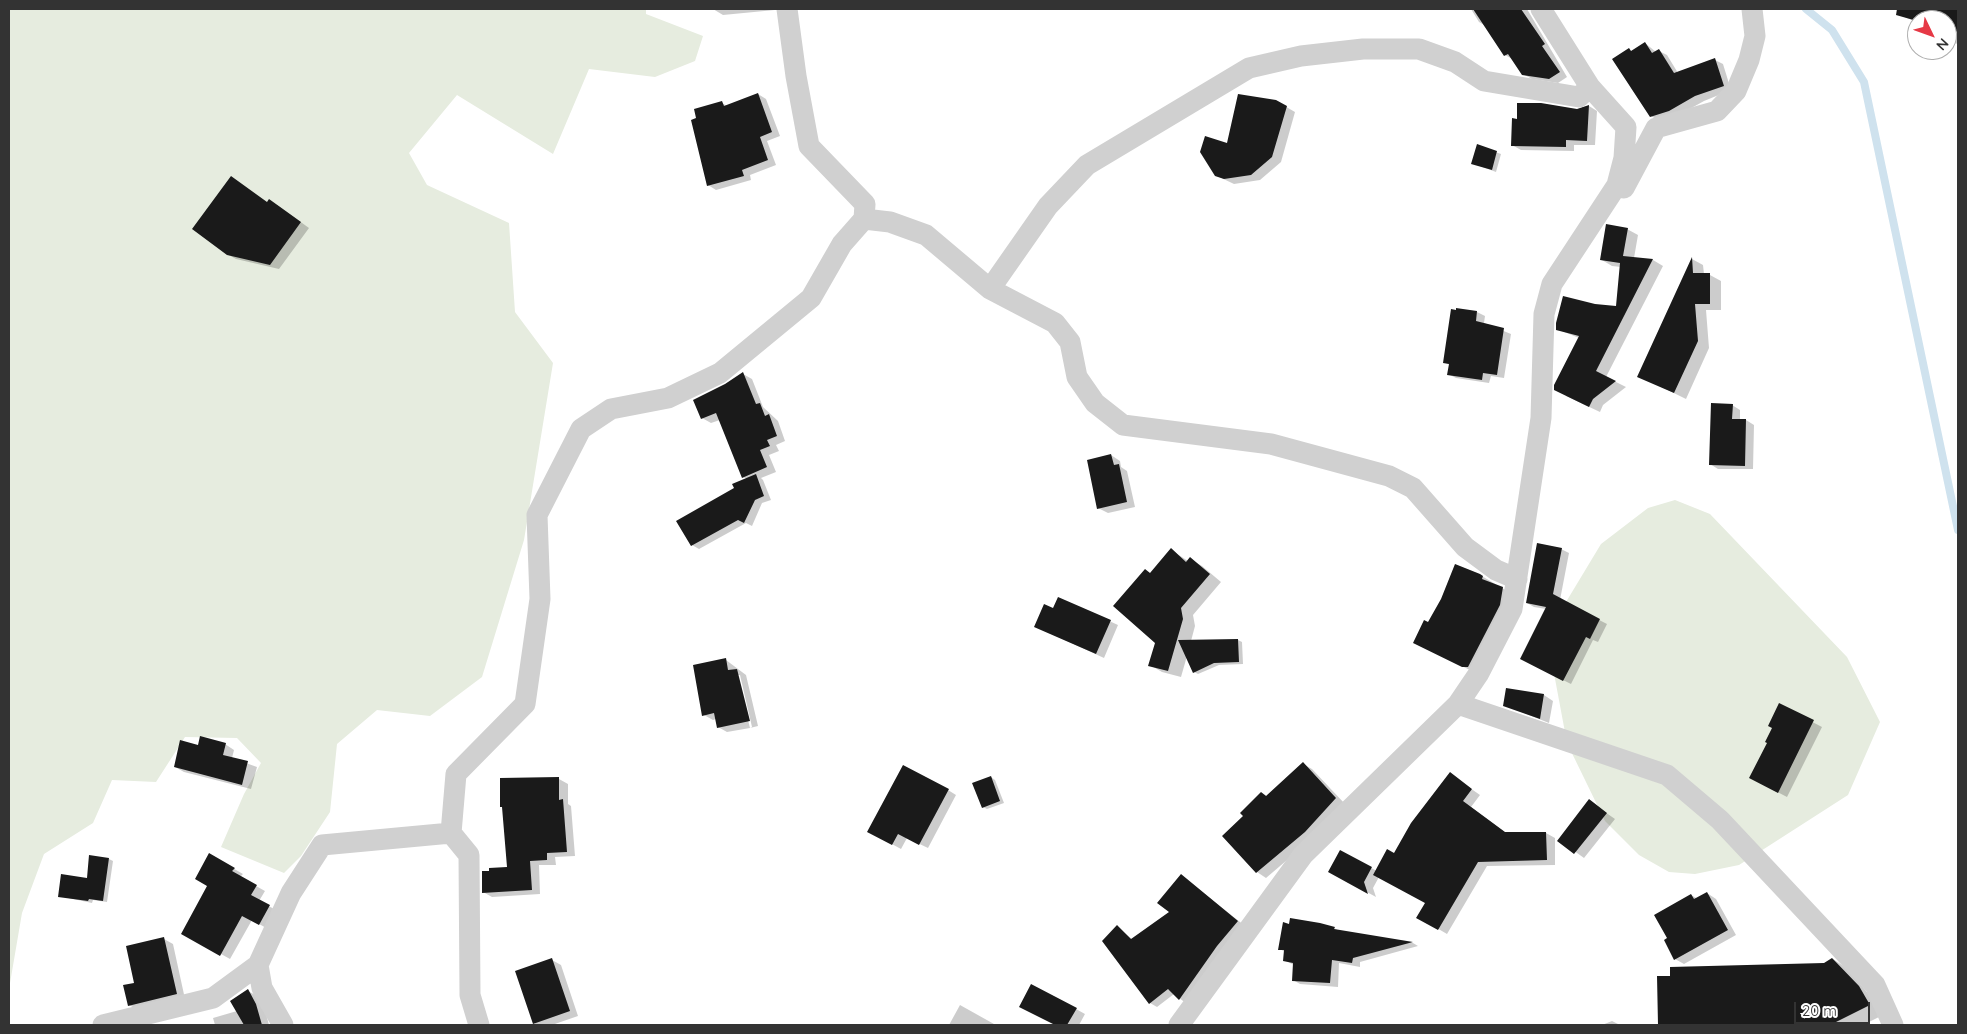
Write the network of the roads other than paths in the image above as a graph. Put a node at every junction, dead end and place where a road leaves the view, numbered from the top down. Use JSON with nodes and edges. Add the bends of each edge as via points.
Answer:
{"nodes":[{"id":1,"x":787,"y":9,"type":"edge"},
{"id":2,"x":1541,"y":9,"type":"edge"},
{"id":3,"x":1752,"y":9,"type":"edge"},
{"id":4,"x":1590,"y":87,"type":"junction"},
{"id":5,"x":1617,"y":185,"type":"junction"},
{"id":6,"x":864,"y":219,"type":"junction"},
{"id":7,"x":990,"y":289,"type":"junction"},
{"id":8,"x":1517,"y":579,"type":"junction"},
{"id":9,"x":1458,"y":704,"type":"junction"},
{"id":10,"x":451,"y":833,"type":"junction"},
{"id":11,"x":258,"y":965,"type":"junction"},
{"id":12,"x":115,"y":1024,"type":"edge"},
{"id":13,"x":283,"y":1025,"type":"edge"},
{"id":14,"x":479,"y":1025,"type":"edge"},
{"id":15,"x":1179,"y":1025,"type":"edge"},
{"id":16,"x":1894,"y":1025,"type":"edge"}],
"edges":[{"from":1,"to":6,"type":"street","via":[[809,146],[865,204]]},
{"from":2,"to":4,"type":"street"},
{"from":3,"to":5,"type":"street","via":[[1755,36],[1736,91],[1717,111],[1656,128],[1624,189]]},
{"from":4,"to":5,"type":"street","via":[[1626,127],[1624,158]]},
{"from":4,"to":7,"type":"street","via":[[1579,96],[1484,81],[1455,62],[1419,49],[1363,49],[1301,56],[1249,68],[1086,166],[1048,206]]},
{"from":5,"to":8,"type":"street","via":[[1552,284],[1544,314],[1541,418]]},
{"from":6,"to":7,"type":"street","via":[[890,222],[926,235]]},
{"from":6,"to":10,"type":"street","via":[[842,244],[811,298],[720,373],[668,398],[611,409],[582,429],[537,515],[540,598],[525,704],[456,774]]},
{"from":7,"to":8,"type":"street","via":[[1055,323],[1070,342],[1077,377],[1095,403],[1123,425],[1271,444],[1389,476],[1413,488],[1465,547],[1496,570]]},
{"from":8,"to":9,"type":"street","via":[[1512,609],[1479,673]]},
{"from":9,"to":15,"type":"street","via":[[1303,855]]},
{"from":9,"to":16,"type":"street","via":[[1667,775],[1720,820],[1875,985]]},
{"from":10,"to":11,"type":"street","via":[[322,845],[291,893]]},
{"from":10,"to":14,"type":"street","via":[[469,855],[470,995]]},
{"from":11,"to":12,"type":"street","via":[[213,998]]},
{"from":11,"to":13,"type":"street","via":[[262,988]]}]}
